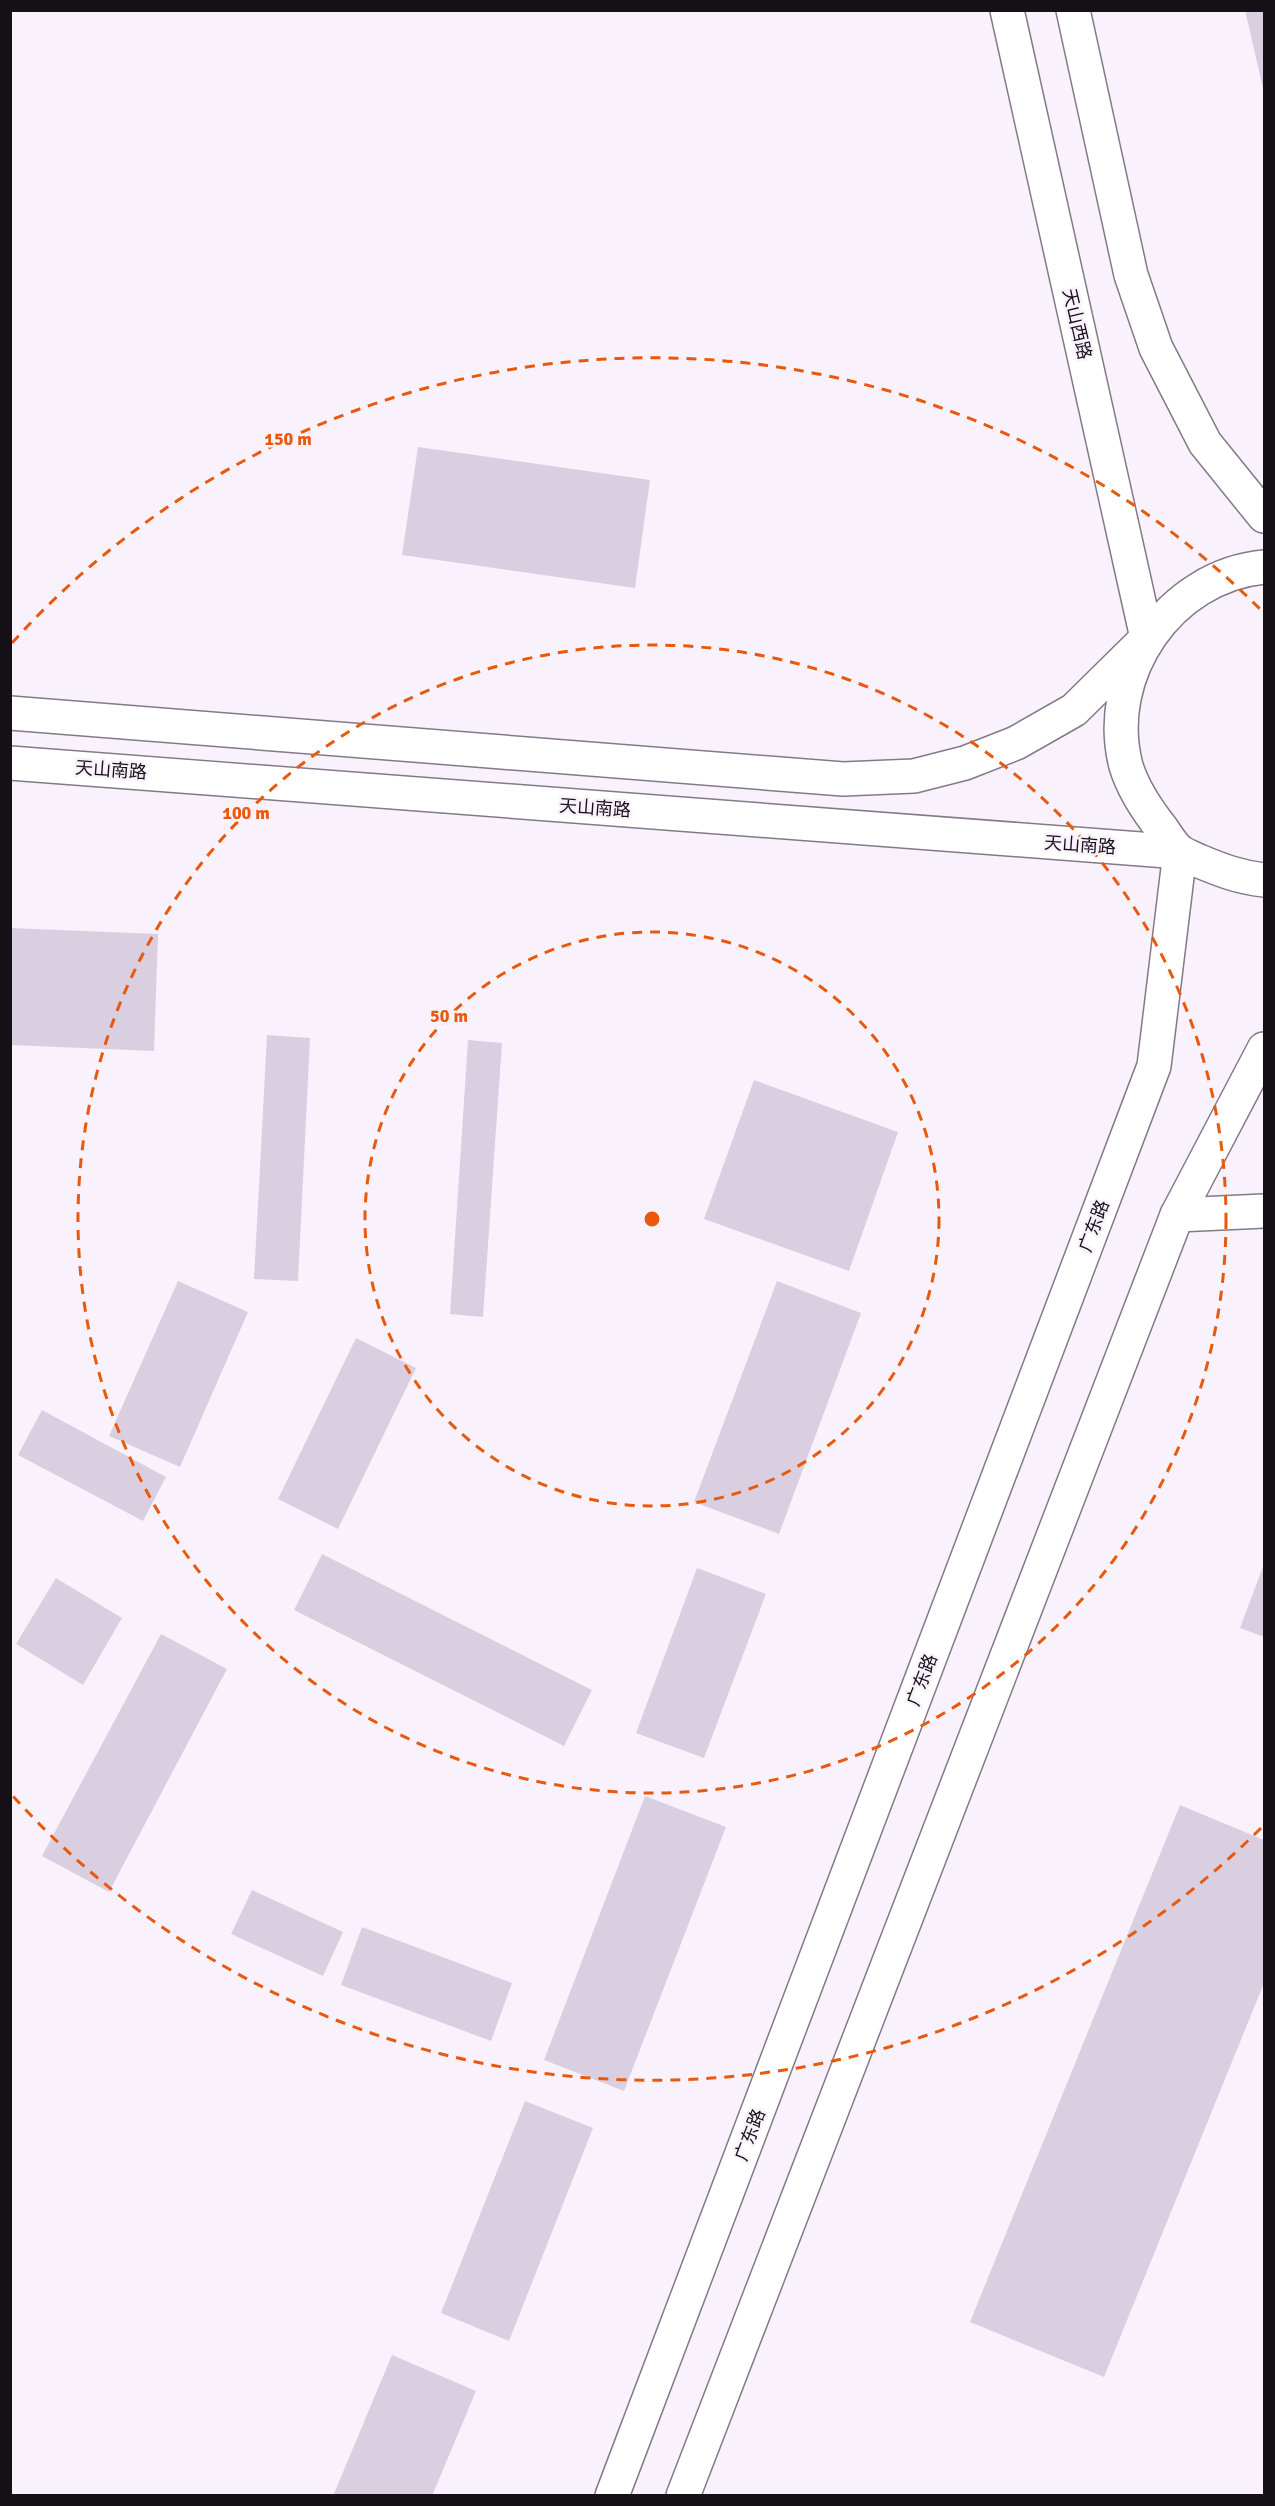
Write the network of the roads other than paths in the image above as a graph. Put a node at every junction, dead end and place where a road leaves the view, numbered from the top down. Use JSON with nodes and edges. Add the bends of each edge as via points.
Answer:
{"nodes":[{"id":1,"x":1006,"y":10,"type":"edge"},
{"id":2,"x":1073,"y":10,"type":"edge"},
{"id":3,"x":1264,"y":516,"type":"edge"},
{"id":4,"x":1264,"y":567,"type":"edge"},
{"id":5,"x":1147,"y":638,"type":"junction"},
{"id":6,"x":10,"y":712,"type":"edge"},
{"id":7,"x":10,"y":763,"type":"edge"},
{"id":8,"x":1180,"y":852,"type":"junction"},
{"id":9,"x":1264,"y":880,"type":"edge"},
{"id":10,"x":1264,"y":1049,"type":"edge"},
{"id":11,"x":1264,"y":1211,"type":"edge"},
{"id":12,"x":1177,"y":1215,"type":"junction"},
{"id":13,"x":612,"y":2496,"type":"edge"},
{"id":14,"x":683,"y":2496,"type":"edge"}],
"edges":[{"from":1,"to":5,"type":"main road","name":"天山西路"},
{"from":2,"to":3,"type":"main road","via":[[1131,275],[1156,348],[1205,443]]},
{"from":4,"to":5,"type":"main road","via":[[1217,579],[1177,603]]},
{"from":5,"to":6,"type":"main road","via":[[1074,710],[1017,743],[914,777],[843,779]]},
{"from":5,"to":8,"type":"main road","via":[[1128,678],[1124,700],[1121,722],[1126,766],[1144,806]]},
{"from":7,"to":8,"type":"main road","name":"天山南路"},
{"from":8,"to":9,"type":"main road","via":[[1235,876]]},
{"from":8,"to":13,"type":"main road","name":"广东路","via":[[1154,1066]]},
{"from":10,"to":12,"type":"main road"},
{"from":11,"to":12,"type":"main road"},
{"from":12,"to":14,"type":"main road"}]}
